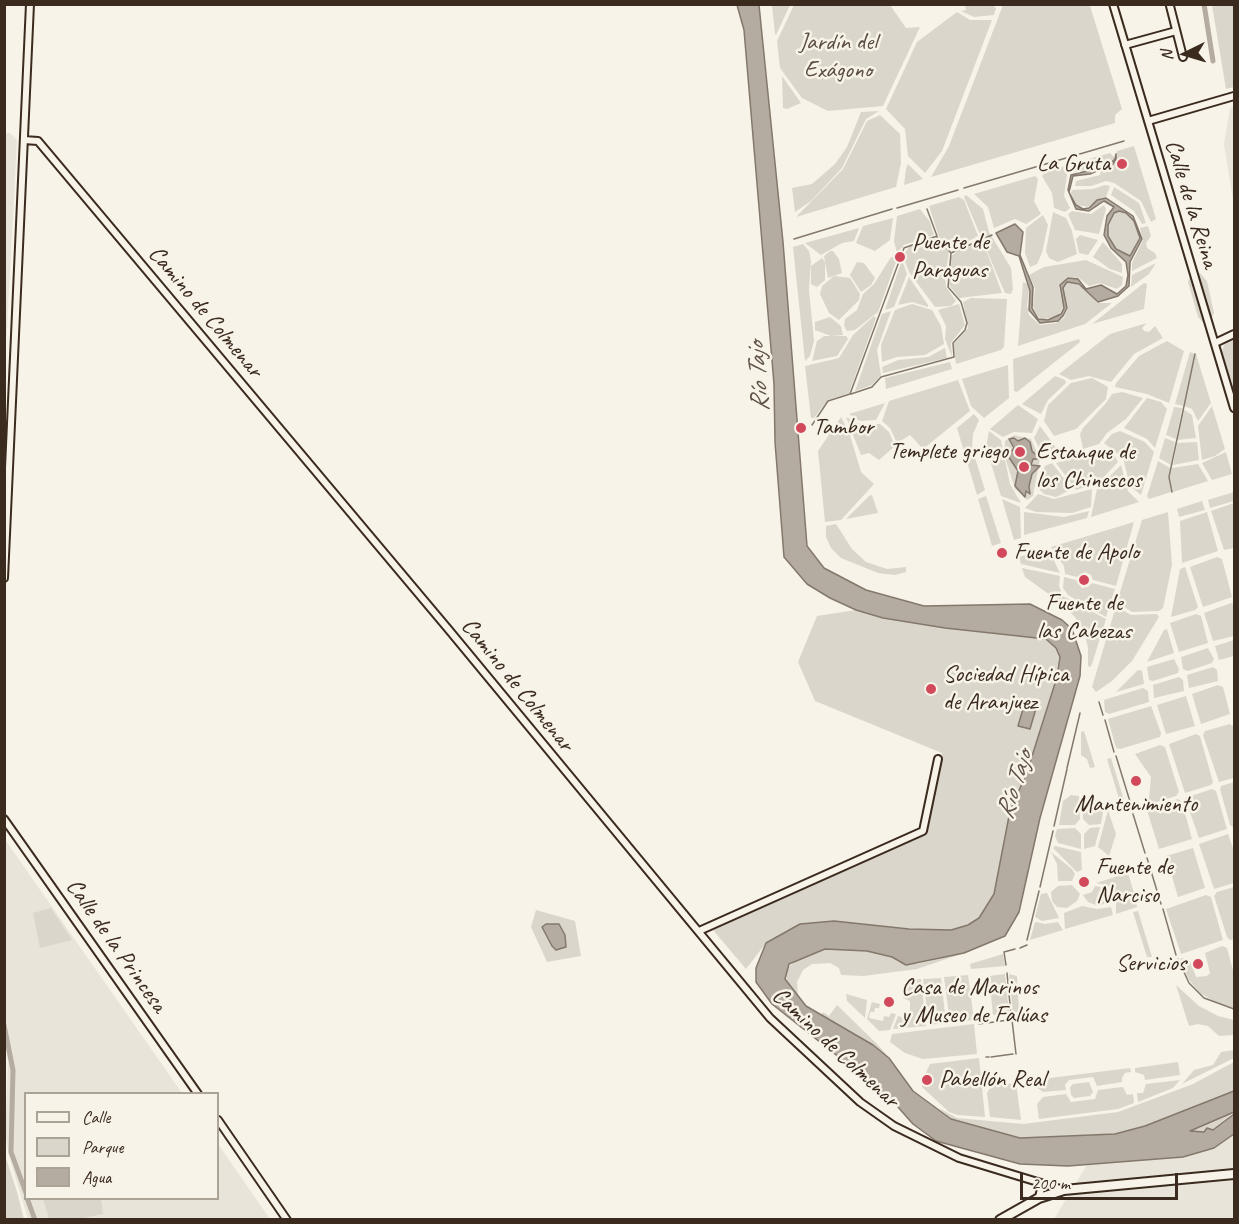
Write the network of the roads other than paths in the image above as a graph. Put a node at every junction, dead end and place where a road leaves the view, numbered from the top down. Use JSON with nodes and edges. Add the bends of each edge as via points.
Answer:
{"nodes":[{"id":1,"x":30,"y":4,"type":"edge"},
{"id":2,"x":1113,"y":4,"type":"edge"},
{"id":3,"x":1170,"y":6,"type":"edge"},
{"id":4,"x":1176,"y":31,"type":"junction"},
{"id":5,"x":1125,"y":45,"type":"junction"},
{"id":6,"x":1183,"y":57,"type":"dead end"},
{"id":7,"x":1234,"y":96,"type":"edge"},
{"id":8,"x":1148,"y":122,"type":"junction"},
{"id":9,"x":24,"y":140,"type":"junction"},
{"id":10,"x":1234,"y":334,"type":"edge"},
{"id":11,"x":1215,"y":343,"type":"junction"},
{"id":12,"x":1234,"y":408,"type":"edge"},
{"id":13,"x":4,"y":578,"type":"edge"},
{"id":14,"x":938,"y":759,"type":"dead end"},
{"id":15,"x":4,"y":819,"type":"edge"},
{"id":16,"x":699,"y":931,"type":"junction"},
{"id":17,"x":197,"y":1092,"type":"edge"},
{"id":18,"x":219,"y":1121,"type":"edge"},
{"id":19,"x":1234,"y":1174,"type":"edge"},
{"id":20,"x":1038,"y":1182,"type":"junction"},
{"id":21,"x":1064,"y":1190,"type":"junction"},
{"id":22,"x":1039,"y":1198,"type":"junction"},
{"id":23,"x":1004,"y":1217,"type":"edge"},
{"id":24,"x":287,"y":1220,"type":"edge"}],
"edges":[{"from":1,"to":9,"type":"street"},
{"from":2,"to":5,"type":"street","name":"Calle de la Reina"},
{"from":3,"to":4,"type":"street"},
{"from":4,"to":5,"type":"street"},
{"from":4,"to":6,"type":"street"},
{"from":5,"to":8,"type":"street","name":"Calle de la Reina"},
{"from":7,"to":8,"type":"street"},
{"from":8,"to":11,"type":"street","name":"Calle de la Reina"},
{"from":9,"to":13,"type":"street"},
{"from":9,"to":16,"type":"street","name":"Camino de Colmenar","via":[[38,141]]},
{"from":10,"to":11,"type":"street"},
{"from":11,"to":12,"type":"street","name":"Calle de la Reina"},
{"from":14,"to":16,"type":"street","via":[[923,831]]},
{"from":15,"to":17,"type":"street","name":"Calle de la Princesa"},
{"from":16,"to":20,"type":"street","name":"Camino de Colmenar","via":[[770,1018],[876,1115],[959,1158]]},
{"from":18,"to":24,"type":"street"},
{"from":19,"to":21,"type":"main road"},
{"from":20,"to":21,"type":"street","name":"Camino de Colmenar"},
{"from":20,"to":22,"type":"street"},
{"from":21,"to":22,"type":"main road"},
{"from":22,"to":23,"type":"main road"}]}
